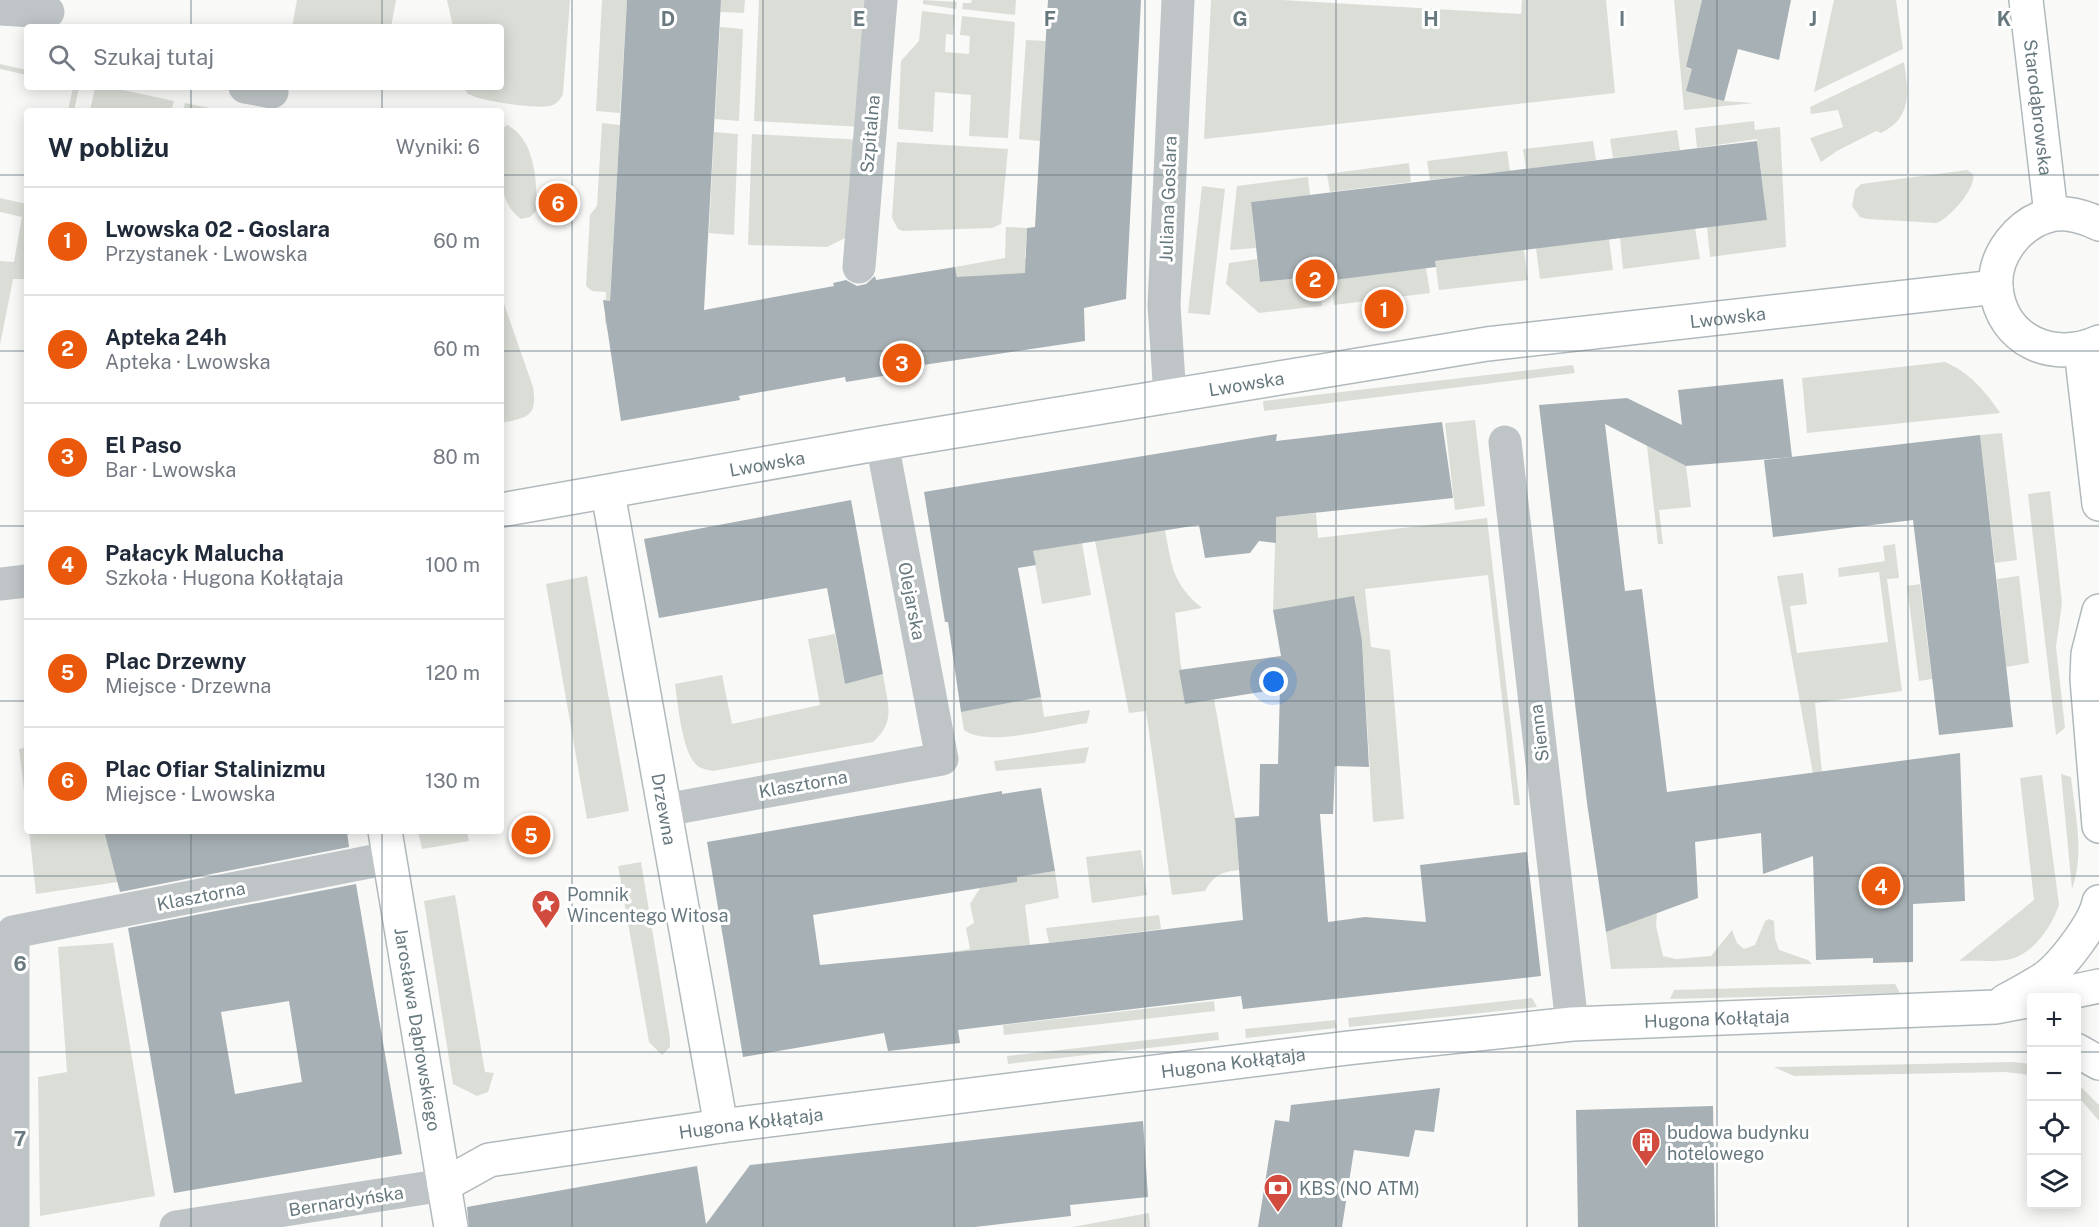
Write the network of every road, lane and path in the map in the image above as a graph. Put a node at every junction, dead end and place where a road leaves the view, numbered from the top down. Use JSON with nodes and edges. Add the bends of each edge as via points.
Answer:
{"nodes":[{"id":1,"x":881,"y":0,"type":"edge"},
{"id":2,"x":1178,"y":0,"type":"edge"},
{"id":3,"x":2026,"y":0,"type":"edge"},
{"id":4,"x":0,"y":9,"type":"edge"},
{"id":5,"x":52,"y":13,"type":"edge"},
{"id":6,"x":2051,"y":214,"type":"junction"},
{"id":7,"x":2099,"y":224,"type":"edge"},
{"id":8,"x":859,"y":267,"type":"dead end"},
{"id":9,"x":1996,"y":287,"type":"junction"},
{"id":10,"x":2090,"y":346,"type":"edge"},
{"id":11,"x":1170,"y":397,"type":"junction"},
{"id":12,"x":1505,"y":442,"type":"dead end"},
{"id":13,"x":882,"y":443,"type":"junction"},
{"id":14,"x":608,"y":493,"type":"junction"},
{"id":15,"x":2099,"y":504,"type":"edge"},
{"id":16,"x":504,"y":510,"type":"edge"},
{"id":17,"x":24,"y":581,"type":"edge"},
{"id":18,"x":0,"y":584,"type":"edge"},
{"id":19,"x":2099,"y":611,"type":"edge"},
{"id":20,"x":942,"y":759,"type":"joint"},
{"id":21,"x":665,"y":810,"type":"junction"},
{"id":22,"x":2099,"y":826,"type":"edge"},
{"id":23,"x":387,"y":845,"type":"edge"},
{"id":24,"x":2099,"y":902,"type":"edge"},
{"id":25,"x":2099,"y":986,"type":"edge"},
{"id":26,"x":2066,"y":993,"type":"edge"},
{"id":27,"x":2027,"y":1001,"type":"edge"},
{"id":28,"x":1995,"y":1007,"type":"junction"},
{"id":29,"x":1572,"y":1024,"type":"junction"},
{"id":30,"x":2027,"y":1024,"type":"edge"},
{"id":31,"x":2081,"y":1053,"type":"edge"},
{"id":32,"x":2099,"y":1063,"type":"edge"},
{"id":33,"x":721,"y":1126,"type":"junction"},
{"id":34,"x":444,"y":1185,"type":"junction"},
{"id":35,"x":13,"y":1227,"type":"edge"},
{"id":36,"x":176,"y":1227,"type":"edge"},
{"id":37,"x":451,"y":1227,"type":"edge"}],
"edges":[{"from":1,"to":8,"type":"street","name":"Szpitalna"},
{"from":2,"to":11,"type":"street","name":"Juliana Goslara","via":[[1164,305]]},
{"from":3,"to":6,"type":"street","name":"Starodąbrowska"},
{"from":4,"to":5,"type":"street"},
{"from":6,"to":7,"type":"street","via":[[2079,216]]},
{"from":6,"to":9,"type":"street","via":[[2018,233],[2005,248]]},
{"from":9,"to":10,"type":"street","via":[[2010,324],[2036,346],[2053,350]]},
{"from":9,"to":11,"type":"street","name":"Lwowska","via":[[1486,344]]},
{"from":10,"to":15,"type":"street"},
{"from":11,"to":13,"type":"street","name":"Lwowska"},
{"from":12,"to":29,"type":"street","name":"Sienna"},
{"from":13,"to":14,"type":"street","name":"Lwowska"},
{"from":13,"to":20,"type":"street","name":"Olejarska"},
{"from":14,"to":16,"type":"street","name":"Lwowska"},
{"from":14,"to":21,"type":"street","name":"Drzewna"},
{"from":17,"to":18,"type":"street"},
{"from":19,"to":22,"type":"street","via":[[2088,654],[2087,679]]},
{"from":20,"to":21,"type":"street","name":"Klasztorna"},
{"from":21,"to":33,"type":"street","name":"Drzewna"},
{"from":23,"to":34,"type":"street","name":"Jarosława Dąbrowskiego"},
{"from":23,"to":35,"type":"street","name":"Klasztorna","via":[[13,932]]},
{"from":24,"to":28,"type":"street","via":[[2097,913],[2075,945],[2048,976]]},
{"from":25,"to":26,"type":"street"},
{"from":27,"to":28,"type":"street","name":"Hugona Kołłątaja"},
{"from":28,"to":29,"type":"street","name":"Hugona Kołłątaja"},
{"from":28,"to":30,"type":"street"},
{"from":29,"to":33,"type":"street","name":"Hugona Kołłątaja"},
{"from":31,"to":32,"type":"street"},
{"from":33,"to":34,"type":"street","name":"Hugona Kołłątaja","via":[[489,1160]]},
{"from":34,"to":36,"type":"street","name":"Bernardyńska"},
{"from":34,"to":37,"type":"street","name":"Jarosława Dąbrowskiego"}]}
